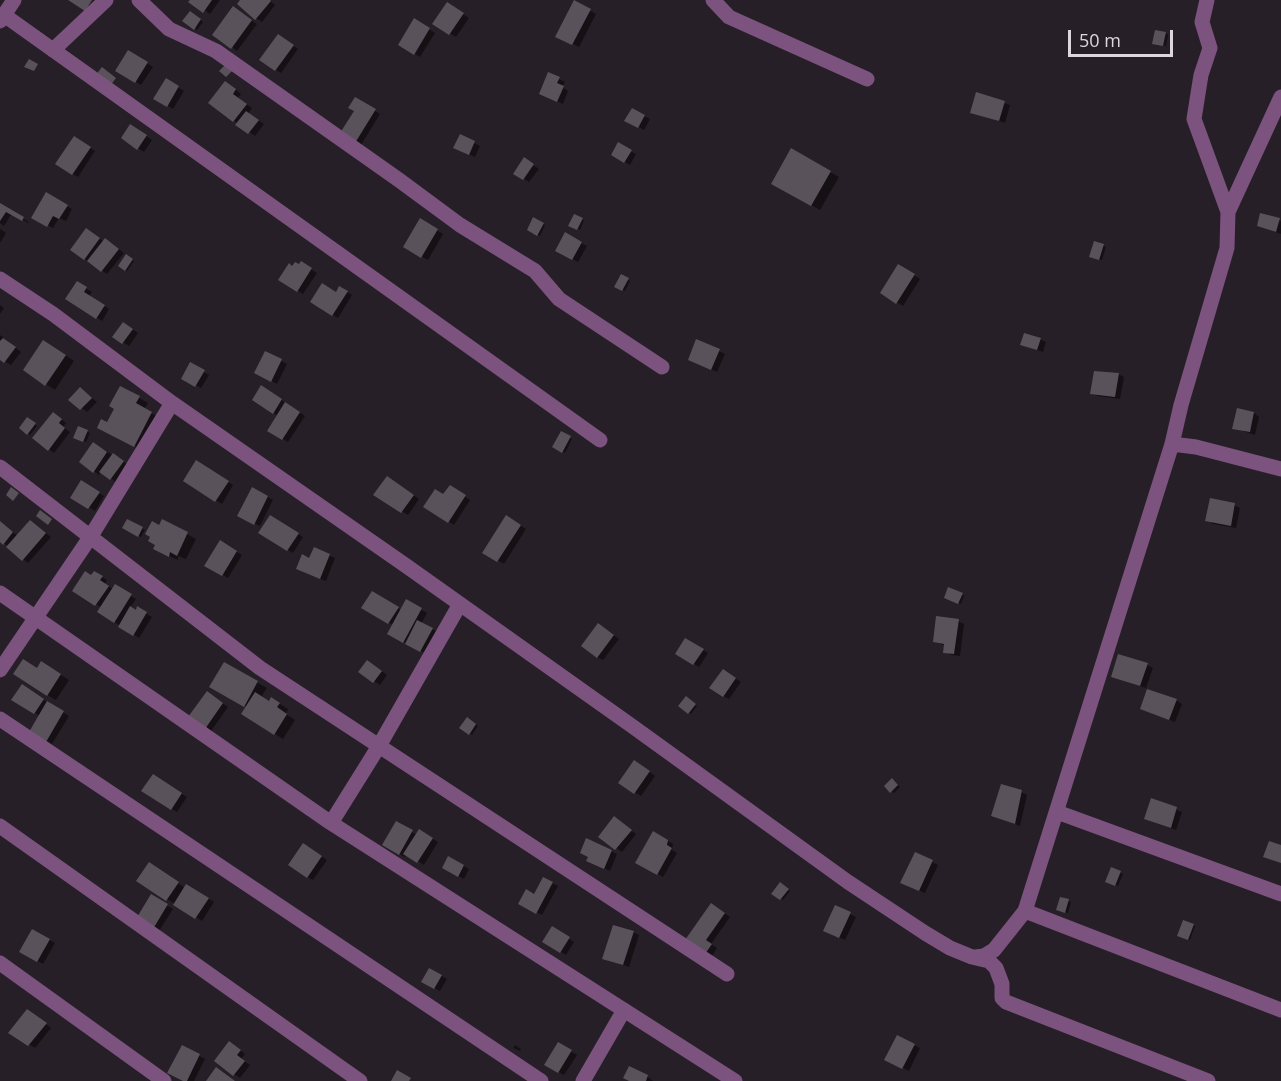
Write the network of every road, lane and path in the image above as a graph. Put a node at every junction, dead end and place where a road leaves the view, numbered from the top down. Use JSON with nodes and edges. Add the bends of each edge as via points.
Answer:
{"nodes":[{"id":1,"x":14,"y":0,"type":"edge"},
{"id":2,"x":106,"y":0,"type":"edge"},
{"id":3,"x":139,"y":0,"type":"edge"},
{"id":4,"x":713,"y":0,"type":"edge"},
{"id":5,"x":1207,"y":0,"type":"edge"},
{"id":6,"x":2,"y":18,"type":"edge"},
{"id":7,"x":53,"y":50,"type":"junction"},
{"id":8,"x":867,"y":79,"type":"dead end"},
{"id":9,"x":1281,"y":97,"type":"edge"},
{"id":10,"x":1228,"y":212,"type":"junction"},
{"id":11,"x":0,"y":279,"type":"edge"},
{"id":12,"x":662,"y":367,"type":"dead end"},
{"id":13,"x":172,"y":403,"type":"junction"},
{"id":14,"x":600,"y":440,"type":"dead end"},
{"id":15,"x":1172,"y":444,"type":"junction"},
{"id":16,"x":0,"y":467,"type":"edge"},
{"id":17,"x":1281,"y":469,"type":"edge"},
{"id":18,"x":91,"y":536,"type":"junction"},
{"id":19,"x":0,"y":593,"type":"edge"},
{"id":20,"x":460,"y":604,"type":"junction"},
{"id":21,"x":35,"y":618,"type":"junction"},
{"id":22,"x":0,"y":670,"type":"edge"},
{"id":23,"x":0,"y":719,"type":"edge"},
{"id":24,"x":379,"y":746,"type":"junction"},
{"id":25,"x":1057,"y":812,"type":"junction"},
{"id":26,"x":331,"y":823,"type":"junction"},
{"id":27,"x":0,"y":826,"type":"edge"},
{"id":28,"x":1281,"y":894,"type":"edge"},
{"id":29,"x":1025,"y":911,"type":"junction"},
{"id":30,"x":972,"y":957,"type":"junction"},
{"id":31,"x":0,"y":963,"type":"edge"},
{"id":32,"x":727,"y":974,"type":"dead end"},
{"id":33,"x":624,"y":1010,"type":"junction"},
{"id":34,"x":1281,"y":1010,"type":"edge"},
{"id":35,"x":164,"y":1081,"type":"edge"},
{"id":36,"x":360,"y":1081,"type":"edge"},
{"id":37,"x":541,"y":1081,"type":"edge"},
{"id":38,"x":582,"y":1081,"type":"edge"},
{"id":39,"x":735,"y":1081,"type":"edge"},
{"id":40,"x":1208,"y":1081,"type":"edge"}],
"edges":[{"from":1,"to":6,"type":"street"},
{"from":2,"to":7,"type":"street"},
{"from":3,"to":12,"type":"street","via":[[169,29],[216,51],[460,225],[535,271],[559,299]]},
{"from":4,"to":8,"type":"street","via":[[729,16]]},
{"from":5,"to":10,"type":"street","via":[[1202,22],[1210,48],[1194,119]]},
{"from":6,"to":7,"type":"street"},
{"from":7,"to":14,"type":"street"},
{"from":9,"to":10,"type":"street"},
{"from":10,"to":15,"type":"street","via":[[1227,248]]},
{"from":11,"to":13,"type":"street"},
{"from":13,"to":18,"type":"street"},
{"from":13,"to":20,"type":"street"},
{"from":15,"to":17,"type":"street"},
{"from":15,"to":25,"type":"street"},
{"from":16,"to":18,"type":"street"},
{"from":18,"to":21,"type":"street"},
{"from":18,"to":24,"type":"street","via":[[260,668]]},
{"from":19,"to":21,"type":"street"},
{"from":20,"to":24,"type":"street"},
{"from":20,"to":30,"type":"street","via":[[848,882],[925,933]]},
{"from":21,"to":22,"type":"street"},
{"from":21,"to":26,"type":"street"},
{"from":23,"to":37,"type":"street"},
{"from":24,"to":26,"type":"street"},
{"from":24,"to":32,"type":"street"},
{"from":25,"to":28,"type":"street"},
{"from":25,"to":29,"type":"street"},
{"from":26,"to":33,"type":"street"},
{"from":27,"to":36,"type":"street"},
{"from":29,"to":30,"type":"street","via":[[994,950]]},
{"from":29,"to":34,"type":"street"},
{"from":30,"to":40,"type":"street","via":[[989,961],[996,968],[1006,1002]]},
{"from":31,"to":35,"type":"street"},
{"from":33,"to":38,"type":"street"},
{"from":33,"to":39,"type":"street"}]}
